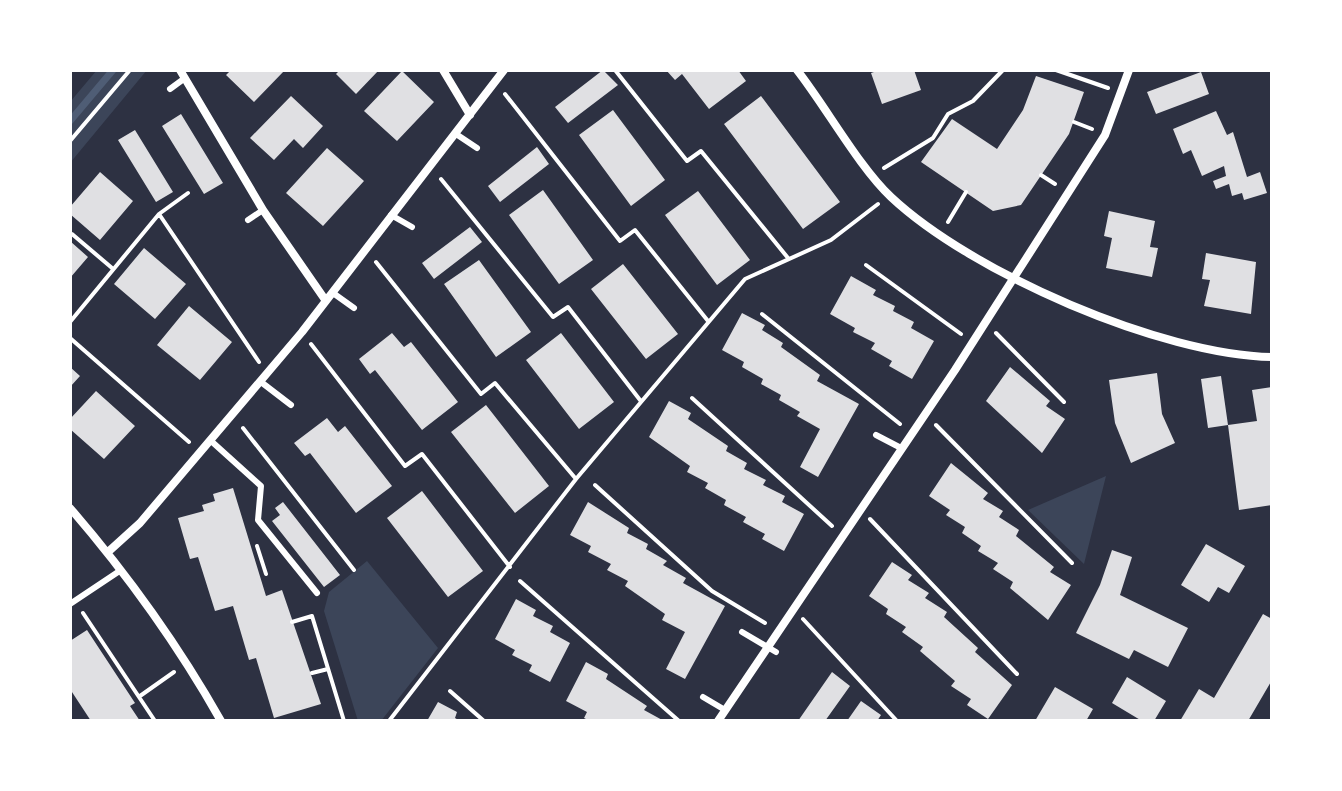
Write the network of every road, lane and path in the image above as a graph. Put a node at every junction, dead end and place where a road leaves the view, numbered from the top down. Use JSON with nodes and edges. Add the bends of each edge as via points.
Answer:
{"nodes":[{"id":1,"x":130,"y":70,"type":"edge"},
{"id":2,"x":443,"y":70,"type":"edge"},
{"id":3,"x":504,"y":70,"type":"edge"},
{"id":4,"x":615,"y":70,"type":"edge"},
{"id":5,"x":797,"y":70,"type":"edge"},
{"id":6,"x":1003,"y":70,"type":"edge"},
{"id":7,"x":1056,"y":70,"type":"edge"},
{"id":8,"x":1129,"y":70,"type":"edge"},
{"id":9,"x":182,"y":74,"type":"edge"},
{"id":10,"x":495,"y":81,"type":"junction"},
{"id":11,"x":170,"y":89,"type":"dead end"},
{"id":12,"x":1122,"y":93,"type":"junction"},
{"id":13,"x":470,"y":115,"type":"junction"},
{"id":14,"x":456,"y":134,"type":"junction"},
{"id":15,"x":70,"y":141,"type":"edge"},
{"id":16,"x":477,"y":148,"type":"dead end"},
{"id":17,"x":431,"y":166,"type":"junction"},
{"id":18,"x":874,"y":176,"type":"junction"},
{"id":19,"x":966,"y":192,"type":"dead end"},
{"id":20,"x":188,"y":193,"type":"dead end"},
{"id":21,"x":889,"y":195,"type":"junction"},
{"id":22,"x":263,"y":210,"type":"junction"},
{"id":23,"x":159,"y":214,"type":"junction"},
{"id":24,"x":391,"y":215,"type":"junction"},
{"id":25,"x":248,"y":220,"type":"dead end"},
{"id":26,"x":412,"y":227,"type":"dead end"},
{"id":27,"x":72,"y":234,"type":"edge"},
{"id":28,"x":939,"y":238,"type":"junction"},
{"id":29,"x":364,"y":247,"type":"junction"},
{"id":30,"x":788,"y":258,"type":"junction"},
{"id":31,"x":866,"y":265,"type":"dead end"},
{"id":32,"x":112,"y":268,"type":"junction"},
{"id":33,"x":1013,"y":279,"type":"junction"},
{"id":34,"x":330,"y":297,"type":"junction"},
{"id":35,"x":354,"y":308,"type":"dead end"},
{"id":36,"x":762,"y":314,"type":"dead end"},
{"id":37,"x":708,"y":321,"type":"junction"},
{"id":38,"x":70,"y":322,"type":"edge"},
{"id":39,"x":986,"y":322,"type":"junction"},
{"id":40,"x":302,"y":332,"type":"junction"},
{"id":41,"x":70,"y":338,"type":"edge"},
{"id":42,"x":973,"y":343,"type":"junction"},
{"id":43,"x":1272,"y":357,"type":"edge"},
{"id":44,"x":267,"y":374,"type":"junction"},
{"id":45,"x":261,"y":382,"type":"junction"},
{"id":46,"x":692,"y":398,"type":"dead end"},
{"id":47,"x":640,"y":400,"type":"junction"},
{"id":48,"x":1064,"y":402,"type":"dead end"},
{"id":49,"x":291,"y":405,"type":"dead end"},
{"id":50,"x":231,"y":413,"type":"junction"},
{"id":51,"x":925,"y":414,"type":"junction"},
{"id":52,"x":912,"y":433,"type":"junction"},
{"id":53,"x":876,"y":435,"type":"dead end"},
{"id":54,"x":210,"y":440,"type":"junction"},
{"id":55,"x":901,"y":448,"type":"junction"},
{"id":56,"x":200,"y":451,"type":"junction"},
{"id":57,"x":576,"y":479,"type":"junction"},
{"id":58,"x":595,"y":485,"type":"dead end"},
{"id":59,"x":70,"y":508,"type":"edge"},
{"id":60,"x":860,"y":509,"type":"junction"},
{"id":61,"x":843,"y":536,"type":"junction"},
{"id":62,"x":257,"y":545,"type":"dead end"},
{"id":63,"x":108,"y":552,"type":"junction"},
{"id":64,"x":1072,"y":563,"type":"dead end"},
{"id":65,"x":510,"y":567,"type":"junction"},
{"id":66,"x":121,"y":570,"type":"junction"},
{"id":67,"x":354,"y":570,"type":"dead end"},
{"id":68,"x":266,"y":574,"type":"dead end"},
{"id":69,"x":520,"y":581,"type":"dead end"},
{"id":70,"x":317,"y":593,"type":"dead end"},
{"id":71,"x":72,"y":602,"type":"edge"},
{"id":72,"x":793,"y":609,"type":"junction"},
{"id":73,"x":292,"y":622,"type":"dead end"},
{"id":74,"x":777,"y":630,"type":"junction"},
{"id":75,"x":742,"y":632,"type":"dead end"},
{"id":76,"x":767,"y":646,"type":"junction"},
{"id":77,"x":776,"y":652,"type":"dead end"},
{"id":78,"x":117,"y":663,"type":"junction"},
{"id":79,"x":188,"y":663,"type":"junction"},
{"id":80,"x":111,"y":667,"type":"dead end"},
{"id":81,"x":328,"y":669,"type":"junction"},
{"id":82,"x":312,"y":673,"type":"dead end"},
{"id":83,"x":1017,"y":674,"type":"dead end"},
{"id":84,"x":450,"y":691,"type":"dead end"},
{"id":85,"x":140,"y":696,"type":"junction"},
{"id":86,"x":703,"y":697,"type":"dead end"},
{"id":87,"x":725,"y":710,"type":"junction"},
{"id":88,"x":155,"y":721,"type":"edge"},
{"id":89,"x":221,"y":721,"type":"edge"},
{"id":90,"x":344,"y":721,"type":"edge"},
{"id":91,"x":389,"y":721,"type":"edge"},
{"id":92,"x":484,"y":721,"type":"edge"},
{"id":93,"x":679,"y":721,"type":"edge"},
{"id":94,"x":718,"y":721,"type":"edge"},
{"id":95,"x":897,"y":721,"type":"edge"}],
"edges":[{"from":1,"to":15,"type":"path"},
{"from":2,"to":13,"type":"street"},
{"from":3,"to":10,"type":"street"},
{"from":4,"to":30,"type":"path","via":[[687,161],[701,151]]},
{"from":5,"to":18,"type":"street"},
{"from":6,"to":18,"type":"path","via":[[973,101],[948,114],[935,140],[897,157]]},
{"from":7,"to":12,"type":"path"},
{"from":8,"to":12,"type":"street"},
{"from":9,"to":11,"type":"lane"},
{"from":9,"to":22,"type":"street"},
{"from":10,"to":13,"type":"street"},
{"from":10,"to":37,"type":"path","via":[[620,241],[635,230]]},
{"from":12,"to":33,"type":"street","via":[[1105,135]]},
{"from":13,"to":14,"type":"street"},
{"from":14,"to":16,"type":"lane"},
{"from":14,"to":17,"type":"street"},
{"from":17,"to":24,"type":"street"},
{"from":17,"to":47,"type":"path","via":[[553,317],[568,307]]},
{"from":18,"to":21,"type":"street"},
{"from":19,"to":28,"type":"path"},
{"from":20,"to":23,"type":"path"},
{"from":21,"to":28,"type":"street"},
{"from":21,"to":30,"type":"path","via":[[831,240]]},
{"from":22,"to":25,"type":"lane"},
{"from":22,"to":34,"type":"street"},
{"from":23,"to":32,"type":"path"},
{"from":23,"to":44,"type":"path"},
{"from":24,"to":26,"type":"lane"},
{"from":24,"to":29,"type":"street"},
{"from":27,"to":32,"type":"path"},
{"from":28,"to":33,"type":"street"},
{"from":29,"to":34,"type":"street"},
{"from":29,"to":57,"type":"path","via":[[481,394],[495,383]]},
{"from":30,"to":37,"type":"path","via":[[745,279]]},
{"from":31,"to":42,"type":"path"},
{"from":32,"to":38,"type":"path"},
{"from":33,"to":39,"type":"street"},
{"from":33,"to":43,"type":"street","via":[[1144,332],[1214,351]]},
{"from":34,"to":35,"type":"lane"},
{"from":34,"to":40,"type":"street"},
{"from":36,"to":52,"type":"path"},
{"from":37,"to":47,"type":"path"},
{"from":39,"to":42,"type":"street"},
{"from":39,"to":48,"type":"path"},
{"from":40,"to":44,"type":"street"},
{"from":40,"to":65,"type":"path","via":[[405,466],[422,454]]},
{"from":41,"to":56,"type":"path"},
{"from":42,"to":51,"type":"street"},
{"from":44,"to":45,"type":"street"},
{"from":45,"to":49,"type":"lane"},
{"from":45,"to":50,"type":"street"},
{"from":46,"to":61,"type":"path"},
{"from":47,"to":57,"type":"path"},
{"from":50,"to":54,"type":"street"},
{"from":50,"to":67,"type":"path"},
{"from":51,"to":52,"type":"street"},
{"from":51,"to":64,"type":"path"},
{"from":52,"to":55,"type":"street"},
{"from":53,"to":55,"type":"lane"},
{"from":54,"to":56,"type":"street"},
{"from":54,"to":70,"type":"lane","via":[[261,486],[258,520]]},
{"from":55,"to":60,"type":"street"},
{"from":56,"to":63,"type":"street","via":[[140,523]]},
{"from":57,"to":65,"type":"path"},
{"from":58,"to":74,"type":"path","via":[[712,591]]},
{"from":59,"to":63,"type":"street"},
{"from":60,"to":61,"type":"street"},
{"from":60,"to":83,"type":"path"},
{"from":61,"to":72,"type":"street"},
{"from":62,"to":68,"type":"path"},
{"from":63,"to":66,"type":"street"},
{"from":65,"to":91,"type":"path"},
{"from":66,"to":71,"type":"lane"},
{"from":66,"to":79,"type":"street"},
{"from":69,"to":93,"type":"path"},
{"from":71,"to":78,"type":"path"},
{"from":72,"to":74,"type":"street"},
{"from":72,"to":95,"type":"path"},
{"from":73,"to":81,"type":"path","via":[[312,616]]},
{"from":74,"to":76,"type":"street"},
{"from":75,"to":76,"type":"lane"},
{"from":76,"to":77,"type":"lane"},
{"from":76,"to":87,"type":"street"},
{"from":78,"to":80,"type":"path"},
{"from":78,"to":85,"type":"path"},
{"from":79,"to":85,"type":"path"},
{"from":79,"to":89,"type":"street"},
{"from":81,"to":82,"type":"path"},
{"from":81,"to":90,"type":"path"},
{"from":84,"to":92,"type":"path"},
{"from":85,"to":88,"type":"path"},
{"from":86,"to":87,"type":"lane"},
{"from":87,"to":94,"type":"street"}]}
